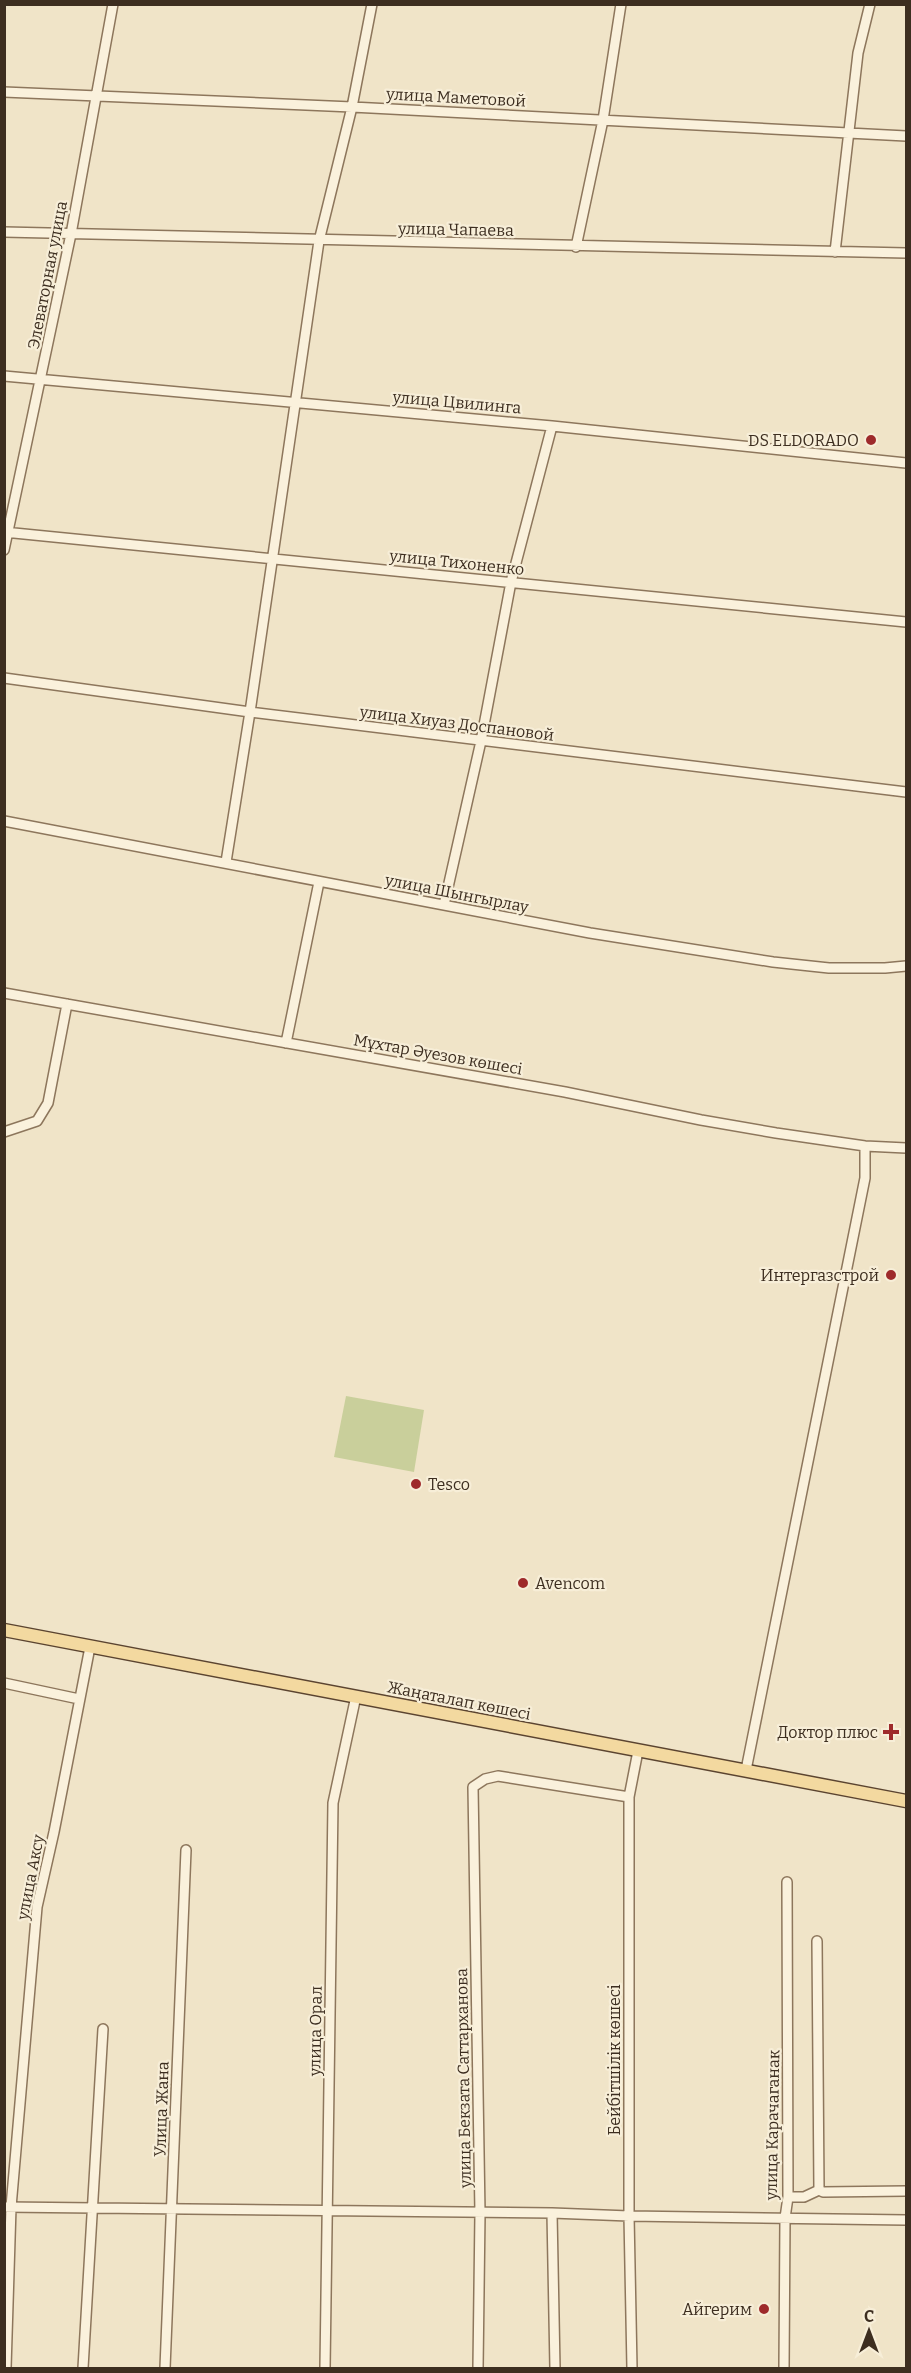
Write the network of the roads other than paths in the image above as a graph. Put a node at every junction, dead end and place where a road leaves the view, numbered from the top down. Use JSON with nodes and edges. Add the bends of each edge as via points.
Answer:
{"nodes":[{"id":1,"x":113,"y":4,"type":"edge"},
{"id":2,"x":372,"y":4,"type":"edge"},
{"id":3,"x":621,"y":4,"type":"edge"},
{"id":4,"x":870,"y":4,"type":"edge"},
{"id":5,"x":4,"y":92,"type":"edge"},
{"id":6,"x":96,"y":96,"type":"junction"},
{"id":7,"x":352,"y":107,"type":"junction"},
{"id":8,"x":603,"y":120,"type":"junction"},
{"id":9,"x":848,"y":132,"type":"junction"},
{"id":10,"x":906,"y":136,"type":"edge"},
{"id":11,"x":4,"y":232,"type":"edge"},
{"id":12,"x":71,"y":234,"type":"junction"},
{"id":13,"x":319,"y":241,"type":"junction"},
{"id":14,"x":576,"y":247,"type":"junction"},
{"id":15,"x":835,"y":252,"type":"junction"},
{"id":16,"x":906,"y":253,"type":"edge"},
{"id":17,"x":4,"y":376,"type":"edge"},
{"id":18,"x":42,"y":379,"type":"junction"},
{"id":19,"x":295,"y":402,"type":"junction"},
{"id":20,"x":552,"y":426,"type":"junction"},
{"id":21,"x":906,"y":463,"type":"edge"},
{"id":22,"x":6,"y":532,"type":"edge"},
{"id":23,"x":4,"y":550,"type":"edge"},
{"id":24,"x":272,"y":559,"type":"junction"},
{"id":25,"x":511,"y":582,"type":"junction"},
{"id":26,"x":906,"y":622,"type":"edge"},
{"id":27,"x":4,"y":678,"type":"edge"},
{"id":28,"x":250,"y":712,"type":"junction"},
{"id":29,"x":481,"y":741,"type":"junction"},
{"id":30,"x":906,"y":792,"type":"edge"},
{"id":31,"x":4,"y":820,"type":"edge"},
{"id":32,"x":225,"y":862,"type":"junction"},
{"id":33,"x":319,"y":882,"type":"junction"},
{"id":34,"x":444,"y":905,"type":"junction"},
{"id":35,"x":906,"y":966,"type":"edge"},
{"id":36,"x":4,"y":993,"type":"edge"},
{"id":37,"x":67,"y":1004,"type":"junction"},
{"id":38,"x":286,"y":1043,"type":"junction"},
{"id":39,"x":4,"y":1131,"type":"edge"},
{"id":40,"x":865,"y":1146,"type":"junction"},
{"id":41,"x":906,"y":1148,"type":"edge"},
{"id":42,"x":4,"y":1630,"type":"edge"},
{"id":43,"x":90,"y":1647,"type":"junction"},
{"id":44,"x":4,"y":1683,"type":"edge"},
{"id":45,"x":356,"y":1696,"type":"junction"},
{"id":46,"x":79,"y":1699,"type":"junction"},
{"id":47,"x":638,"y":1751,"type":"junction"},
{"id":48,"x":747,"y":1770,"type":"junction"},
{"id":49,"x":629,"y":1797,"type":"junction"},
{"id":50,"x":906,"y":1801,"type":"edge"},
{"id":51,"x":186,"y":1850,"type":"dead end"},
{"id":52,"x":788,"y":1882,"type":"dead end"},
{"id":53,"x":818,"y":1941,"type":"dead end"},
{"id":54,"x":103,"y":2030,"type":"dead end"},
{"id":55,"x":819,"y":2190,"type":"junction"},
{"id":56,"x":906,"y":2191,"type":"edge"},
{"id":57,"x":788,"y":2197,"type":"junction"},
{"id":58,"x":8,"y":2207,"type":"edge"},
{"id":59,"x":93,"y":2208,"type":"junction"},
{"id":60,"x":172,"y":2210,"type":"junction"},
{"id":61,"x":328,"y":2212,"type":"junction"},
{"id":62,"x":480,"y":2213,"type":"junction"},
{"id":63,"x":552,"y":2213,"type":"junction"},
{"id":64,"x":629,"y":2216,"type":"junction"},
{"id":65,"x":785,"y":2218,"type":"junction"},
{"id":66,"x":906,"y":2220,"type":"edge"},
{"id":67,"x":6,"y":2368,"type":"edge"},
{"id":68,"x":83,"y":2368,"type":"edge"},
{"id":69,"x":165,"y":2368,"type":"edge"},
{"id":70,"x":326,"y":2368,"type":"edge"},
{"id":71,"x":478,"y":2368,"type":"edge"},
{"id":72,"x":555,"y":2368,"type":"edge"},
{"id":73,"x":632,"y":2368,"type":"edge"},
{"id":74,"x":784,"y":2368,"type":"edge"}],
"edges":[{"from":1,"to":6,"type":"street","name":"Элеваторная улица"},
{"from":2,"to":7,"type":"street"},
{"from":3,"to":8,"type":"street"},
{"from":4,"to":9,"type":"street","via":[[858,53]]},
{"from":5,"to":6,"type":"street","name":"улица Маметовой"},
{"from":6,"to":7,"type":"street","name":"улица Маметовой"},
{"from":6,"to":12,"type":"street","name":"Элеваторная улица"},
{"from":7,"to":8,"type":"street","name":"улица Маметовой"},
{"from":7,"to":13,"type":"street"},
{"from":8,"to":9,"type":"street","name":"улица Маметовой"},
{"from":8,"to":14,"type":"street"},
{"from":9,"to":10,"type":"street","name":"улица Маметовой"},
{"from":9,"to":15,"type":"street"},
{"from":11,"to":12,"type":"street","name":"улица Чапаева"},
{"from":12,"to":13,"type":"street","name":"улица Чапаева"},
{"from":12,"to":18,"type":"street","name":"Элеваторная улица"},
{"from":13,"to":14,"type":"street","name":"улица Чапаева"},
{"from":13,"to":19,"type":"street"},
{"from":14,"to":15,"type":"street","name":"улица Чапаева"},
{"from":15,"to":16,"type":"street","name":"улица Чапаева"},
{"from":17,"to":18,"type":"street","name":"улица Цвилинга"},
{"from":18,"to":19,"type":"street","name":"улица Цвилинга"},
{"from":18,"to":22,"type":"street","name":"Элеваторная улица"},
{"from":19,"to":20,"type":"street","name":"улица Цвилинга"},
{"from":19,"to":24,"type":"street"},
{"from":20,"to":21,"type":"street","name":"улица Цвилинга"},
{"from":20,"to":25,"type":"street"},
{"from":22,"to":23,"type":"street","name":"Элеваторная улица"},
{"from":22,"to":24,"type":"street","name":"улица Тихоненко"},
{"from":24,"to":25,"type":"street","name":"улица Тихоненко"},
{"from":24,"to":28,"type":"street"},
{"from":25,"to":26,"type":"street","name":"улица Тихоненко"},
{"from":25,"to":29,"type":"street"},
{"from":27,"to":28,"type":"street","name":"улица Хиуаз Доспановой"},
{"from":28,"to":29,"type":"street","name":"улица Хиуаз Доспановой"},
{"from":28,"to":32,"type":"street"},
{"from":29,"to":30,"type":"street","name":"улица Хиуаз Доспановой"},
{"from":29,"to":34,"type":"street"},
{"from":31,"to":32,"type":"street","name":"улица Шынгырлау"},
{"from":32,"to":33,"type":"street","name":"улица Шынгырлау"},
{"from":33,"to":34,"type":"street","name":"улица Шынгырлау"},
{"from":33,"to":38,"type":"street"},
{"from":34,"to":35,"type":"street","name":"улица Шынгырлау","via":[[773,962],[829,968]]},
{"from":36,"to":37,"type":"street","name":"Мұхтар Әуезов көшесі"},
{"from":37,"to":38,"type":"street","name":"Мұхтар Әуезов көшесі"},
{"from":37,"to":39,"type":"street","via":[[48,1103],[37,1121]]},
{"from":38,"to":40,"type":"street","name":"Мұхтар Әуезов көшесі","via":[[701,1120]]},
{"from":40,"to":41,"type":"street","name":"Мұхтар Әуезов көшесі"},
{"from":40,"to":48,"type":"street","via":[[865,1178]]},
{"from":42,"to":43,"type":"main road","name":"Жаңаталап көшесі"},
{"from":43,"to":45,"type":"main road","name":"Жаңаталап көшесі"},
{"from":43,"to":46,"type":"street","name":"улица Аксу"},
{"from":44,"to":46,"type":"street"},
{"from":45,"to":47,"type":"main road","name":"Жаңаталап көшесі"},
{"from":45,"to":61,"type":"street","name":"улица Орал","via":[[333,1803]]},
{"from":46,"to":58,"type":"street","name":"улица Аксу","via":[[37,1906]]},
{"from":47,"to":48,"type":"main road","name":"Жаңаталап көшесі"},
{"from":47,"to":49,"type":"street","name":"Бейбітшілік көшесі"},
{"from":48,"to":50,"type":"main road","name":"Жаңаталап көшесі"},
{"from":49,"to":62,"type":"street","name":"улица Бекзата Саттарханова","via":[[498,1776],[473,1787]]},
{"from":49,"to":64,"type":"street","name":"Бейбітшілік көшесі"},
{"from":51,"to":60,"type":"street","name":"Улица Жана"},
{"from":52,"to":57,"type":"street","name":"улица Карачаганак"},
{"from":53,"to":55,"type":"street"},
{"from":54,"to":59,"type":"street"},
{"from":55,"to":56,"type":"street"},
{"from":55,"to":57,"type":"street","via":[[804,2197]]},
{"from":57,"to":65,"type":"street","name":"улица Карачаганак"},
{"from":58,"to":59,"type":"street"},
{"from":58,"to":67,"type":"street","name":"улица Аксу"},
{"from":59,"to":60,"type":"street"},
{"from":59,"to":68,"type":"street"},
{"from":60,"to":61,"type":"street"},
{"from":60,"to":69,"type":"street","name":"Улица Жана"},
{"from":61,"to":62,"type":"street"},
{"from":61,"to":70,"type":"street","name":"улица Орал"},
{"from":62,"to":63,"type":"street"},
{"from":62,"to":71,"type":"street","name":"улица Бекзата Саттарханова"},
{"from":63,"to":64,"type":"street"},
{"from":63,"to":72,"type":"street"},
{"from":64,"to":65,"type":"street"},
{"from":64,"to":73,"type":"street","name":"Бейбітшілік көшесі"},
{"from":65,"to":66,"type":"street"},
{"from":65,"to":74,"type":"street","name":"улица Карачаганак"}]}
